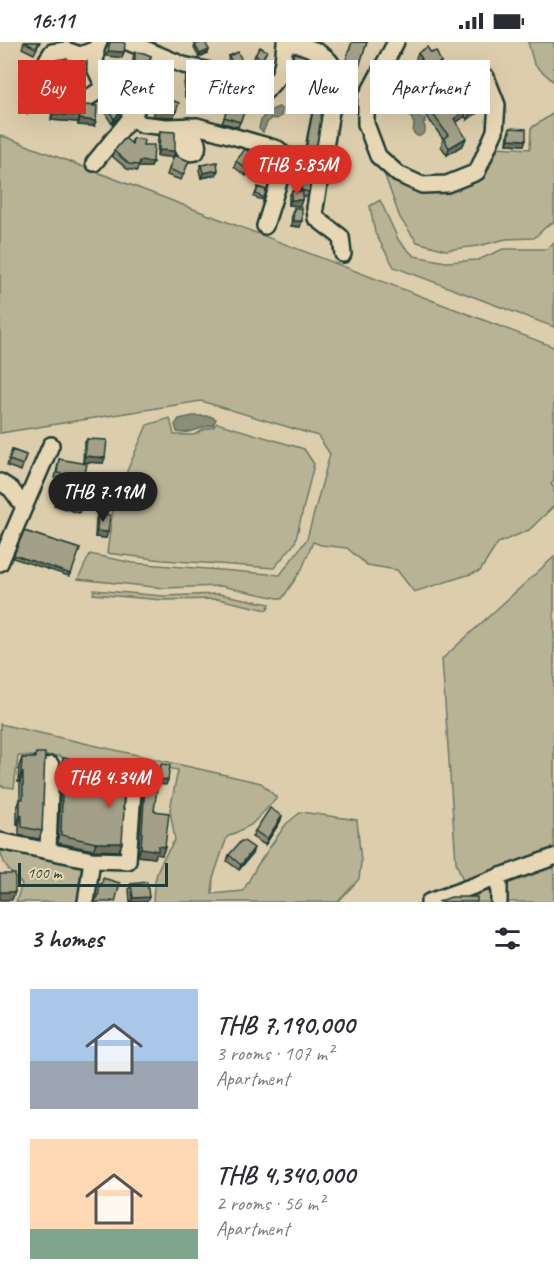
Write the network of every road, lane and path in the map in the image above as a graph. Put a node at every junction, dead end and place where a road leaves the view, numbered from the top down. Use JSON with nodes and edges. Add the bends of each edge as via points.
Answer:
{"nodes":[{"id":1,"x":128,"y":42,"type":"edge"},
{"id":2,"x":396,"y":42,"type":"edge"},
{"id":3,"x":293,"y":43,"type":"edge"},
{"id":4,"x":97,"y":46,"type":"edge"},
{"id":5,"x":163,"y":57,"type":"junction"},
{"id":6,"x":386,"y":60,"type":"edge"},
{"id":7,"x":98,"y":74,"type":"edge"},
{"id":8,"x":490,"y":87,"type":"edge"},
{"id":9,"x":98,"y":91,"type":"edge"},
{"id":10,"x":370,"y":91,"type":"edge"},
{"id":11,"x":133,"y":115,"type":"junction"},
{"id":12,"x":94,"y":163,"type":"dead end"},
{"id":13,"x":265,"y":226,"type":"dead end"},
{"id":14,"x":343,"y":254,"type":"dead end"},
{"id":15,"x":51,"y":445,"type":"dead end"},
{"id":16,"x":0,"y":482,"type":"edge"},
{"id":17,"x":24,"y":507,"type":"junction"},
{"id":18,"x":0,"y":563,"type":"edge"},
{"id":19,"x":51,"y":765,"type":"dead end"},
{"id":20,"x":133,"y":791,"type":"dead end"},
{"id":21,"x":0,"y":841,"type":"edge"},
{"id":22,"x":48,"y":851,"type":"junction"},
{"id":23,"x":554,"y":857,"type":"edge"},
{"id":24,"x":92,"y":860,"type":"junction"},
{"id":25,"x":499,"y":876,"type":"junction"},
{"id":26,"x":86,"y":902,"type":"edge"},
{"id":27,"x":429,"y":902,"type":"edge"},
{"id":28,"x":499,"y":902,"type":"edge"}],
"edges":[{"from":1,"to":5,"type":"street"},
{"from":2,"to":6,"type":"street"},
{"from":3,"to":5,"type":"street","via":[[285,43],[279,76],[266,92],[256,95],[237,90],[213,73]]},
{"from":3,"to":14,"type":"street","via":[[322,55],[334,67],[336,81],[315,208],[316,218],[341,237]]},
{"from":4,"to":7,"type":"street"},
{"from":4,"to":9,"type":"street","via":[[80,55],[66,50],[52,52],[45,62],[42,79],[46,92],[57,101],[82,101]]},
{"from":5,"to":11,"type":"street"},
{"from":8,"to":10,"type":"street","via":[[497,105],[495,131],[477,172],[447,184],[422,185],[398,174],[378,156],[366,124],[366,98]]},
{"from":11,"to":12,"type":"street"},
{"from":11,"to":13,"type":"street","via":[[140,124],[197,126],[278,150],[285,156],[283,169]]},
{"from":15,"to":17,"type":"street"},
{"from":16,"to":17,"type":"street","via":[[11,489]]},
{"from":17,"to":18,"type":"street"},
{"from":19,"to":22,"type":"street"},
{"from":20,"to":24,"type":"street","via":[[128,861]]},
{"from":21,"to":22,"type":"street"},
{"from":22,"to":24,"type":"street"},
{"from":23,"to":25,"type":"street"},
{"from":24,"to":26,"type":"street"},
{"from":25,"to":27,"type":"street"},
{"from":25,"to":28,"type":"street"}]}
